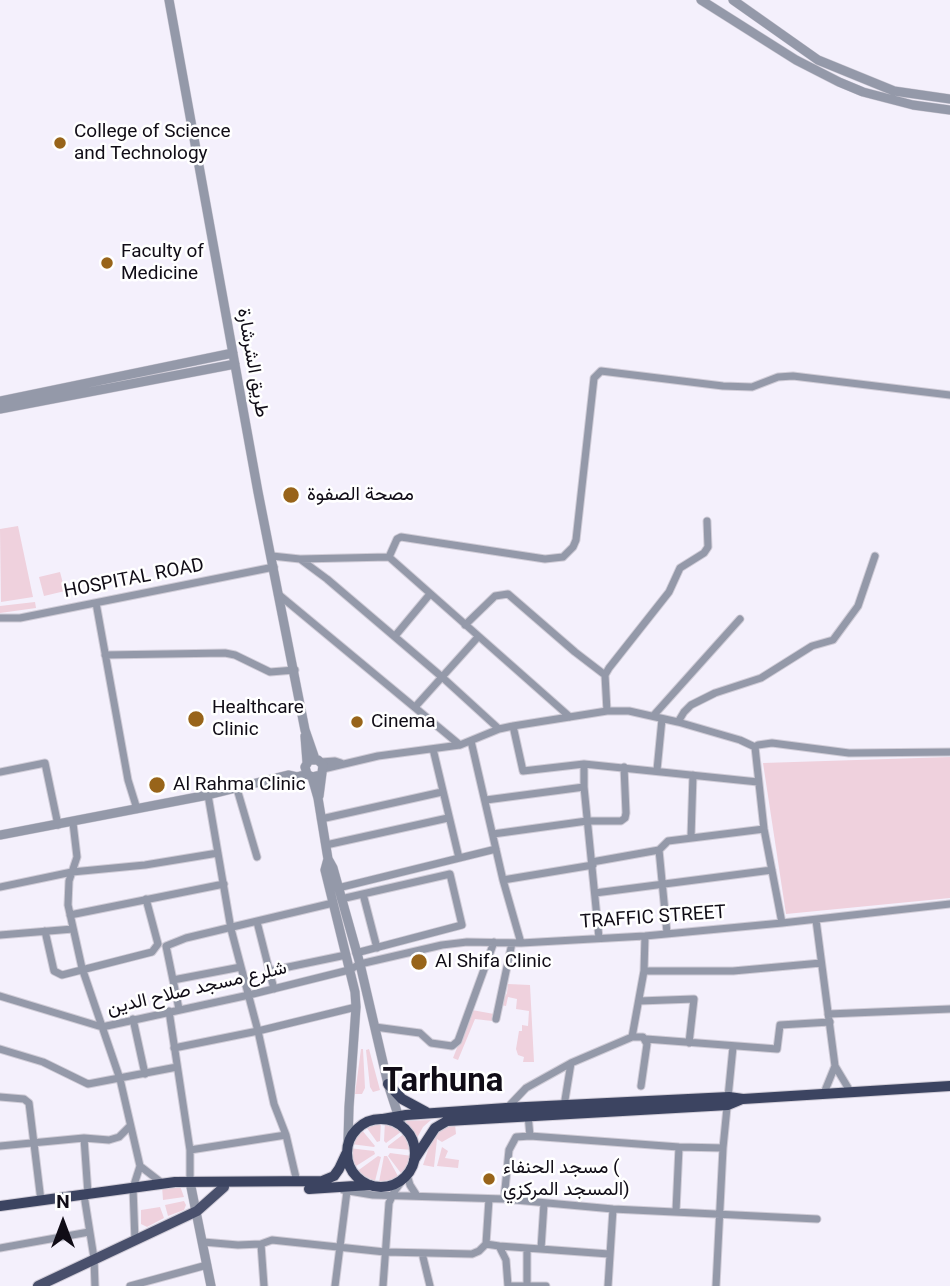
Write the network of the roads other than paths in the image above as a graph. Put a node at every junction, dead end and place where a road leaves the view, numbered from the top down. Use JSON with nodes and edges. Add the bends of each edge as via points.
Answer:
{"nodes":[{"id":1,"x":169,"y":0,"type":"edge"},
{"id":2,"x":701,"y":0,"type":"edge"},
{"id":3,"x":733,"y":0,"type":"edge"},
{"id":4,"x":950,"y":99,"type":"edge"},
{"id":5,"x":950,"y":110,"type":"edge"},
{"id":6,"x":233,"y":353,"type":"junction"},
{"id":7,"x":235,"y":364,"type":"junction"},
{"id":8,"x":950,"y":396,"type":"edge"},
{"id":9,"x":0,"y":401,"type":"edge"},
{"id":10,"x":0,"y":409,"type":"edge"},
{"id":11,"x":707,"y":521,"type":"dead end"},
{"id":12,"x":272,"y":556,"type":"junction"},
{"id":13,"x":876,"y":556,"type":"dead end"},
{"id":14,"x":389,"y":557,"type":"junction"},
{"id":15,"x":300,"y":559,"type":"junction"},
{"id":16,"x":274,"y":567,"type":"junction"},
{"id":17,"x":278,"y":594,"type":"junction"},
{"id":18,"x":430,"y":594,"type":"junction"},
{"id":19,"x":96,"y":603,"type":"junction"},
{"id":20,"x":0,"y":618,"type":"edge"},
{"id":21,"x":740,"y":618,"type":"dead end"},
{"id":22,"x":465,"y":625,"type":"junction"},
{"id":23,"x":395,"y":636,"type":"junction"},
{"id":24,"x":478,"y":637,"type":"junction"},
{"id":25,"x":105,"y":655,"type":"junction"},
{"id":26,"x":295,"y":670,"type":"junction"},
{"id":27,"x":605,"y":675,"type":"junction"},
{"id":28,"x":442,"y":677,"type":"junction"},
{"id":29,"x":415,"y":707,"type":"junction"},
{"id":30,"x":607,"y":711,"type":"junction"},
{"id":31,"x":653,"y":716,"type":"junction"},
{"id":32,"x":570,"y":717,"type":"junction"},
{"id":33,"x":662,"y":719,"type":"junction"},
{"id":34,"x":678,"y":722,"type":"junction"},
{"id":35,"x":513,"y":726,"type":"junction"},
{"id":36,"x":499,"y":729,"type":"junction"},
{"id":37,"x":471,"y":741,"type":"junction"},
{"id":38,"x":460,"y":744,"type":"junction"},
{"id":39,"x":755,"y":747,"type":"junction"},
{"id":40,"x":433,"y":749,"type":"junction"},
{"id":41,"x":950,"y":752,"type":"edge"},
{"id":42,"x":584,"y":764,"type":"junction"},
{"id":43,"x":624,"y":767,"type":"junction"},
{"id":44,"x":314,"y":768,"type":"junction"},
{"id":45,"x":657,"y":770,"type":"junction"},
{"id":46,"x":0,"y":772,"type":"edge"},
{"id":47,"x":693,"y":775,"type":"junction"},
{"id":48,"x":758,"y":782,"type":"junction"},
{"id":49,"x":584,"y":787,"type":"junction"},
{"id":50,"x":237,"y":789,"type":"junction"},
{"id":51,"x":442,"y":792,"type":"junction"},
{"id":52,"x":208,"y":795,"type":"junction"},
{"id":53,"x":486,"y":800,"type":"junction"},
{"id":54,"x":137,"y":809,"type":"junction"},
{"id":55,"x":448,"y":818,"type":"junction"},
{"id":56,"x":321,"y":819,"type":"junction"},
{"id":57,"x":587,"y":821,"type":"junction"},
{"id":58,"x":73,"y":822,"type":"junction"},
{"id":59,"x":58,"y":825,"type":"junction"},
{"id":60,"x":764,"y":829,"type":"junction"},
{"id":61,"x":493,"y":834,"type":"junction"},
{"id":62,"x":0,"y":835,"type":"edge"},
{"id":63,"x":691,"y":837,"type":"junction"},
{"id":64,"x":326,"y":845,"type":"junction"},
{"id":65,"x":496,"y":849,"type":"junction"},
{"id":66,"x":659,"y":850,"type":"junction"},
{"id":67,"x":218,"y":853,"type":"junction"},
{"id":68,"x":257,"y":857,"type":"dead end"},
{"id":69,"x":459,"y":858,"type":"junction"},
{"id":70,"x":328,"y":859,"type":"junction"},
{"id":71,"x":593,"y":864,"type":"junction"},
{"id":72,"x":772,"y":870,"type":"junction"},
{"id":73,"x":72,"y":872,"type":"junction"},
{"id":74,"x":503,"y":880,"type":"junction"},
{"id":75,"x":224,"y":884,"type":"junction"},
{"id":76,"x":662,"y":884,"type":"junction"},
{"id":77,"x":0,"y":887,"type":"edge"},
{"id":78,"x":338,"y":888,"type":"junction"},
{"id":79,"x":363,"y":894,"type":"junction"},
{"id":80,"x":595,"y":894,"type":"junction"},
{"id":81,"x":146,"y":899,"type":"junction"},
{"id":82,"x":337,"y":901,"type":"junction"},
{"id":83,"x":950,"y":904,"type":"edge"},
{"id":84,"x":70,"y":915,"type":"junction"},
{"id":85,"x":816,"y":920,"type":"junction"},
{"id":86,"x":257,"y":922,"type":"junction"},
{"id":87,"x":782,"y":923,"type":"junction"},
{"id":88,"x":73,"y":929,"type":"junction"},
{"id":89,"x":231,"y":929,"type":"junction"},
{"id":90,"x":45,"y":931,"type":"junction"},
{"id":91,"x":667,"y":933,"type":"junction"},
{"id":92,"x":0,"y":935,"type":"edge"},
{"id":93,"x":645,"y":936,"type":"junction"},
{"id":94,"x":598,"y":939,"type":"junction"},
{"id":95,"x":494,"y":942,"type":"junction"},
{"id":96,"x":517,"y":943,"type":"junction"},
{"id":97,"x":377,"y":948,"type":"junction"},
{"id":98,"x":356,"y":953,"type":"junction"},
{"id":99,"x":346,"y":955,"type":"junction"},
{"id":100,"x":821,"y":963,"type":"junction"},
{"id":101,"x":360,"y":964,"type":"junction"},
{"id":102,"x":241,"y":967,"type":"junction"},
{"id":103,"x":82,"y":968,"type":"junction"},
{"id":104,"x":349,"y":970,"type":"junction"},
{"id":105,"x":270,"y":971,"type":"junction"},
{"id":106,"x":644,"y":971,"type":"junction"},
{"id":107,"x":173,"y":980,"type":"junction"},
{"id":108,"x":274,"y":989,"type":"junction"},
{"id":109,"x":249,"y":995,"type":"junction"},
{"id":110,"x":0,"y":996,"type":"edge"},
{"id":111,"x":639,"y":1001,"type":"junction"},
{"id":112,"x":356,"y":1007,"type":"junction"},
{"id":113,"x":179,"y":1009,"type":"junction"},
{"id":114,"x":950,"y":1009,"type":"edge"},
{"id":115,"x":169,"y":1012,"type":"junction"},
{"id":116,"x":829,"y":1018,"type":"junction"},
{"id":117,"x":133,"y":1019,"type":"junction"},
{"id":118,"x":496,"y":1019,"type":"dead end"},
{"id":119,"x":102,"y":1027,"type":"junction"},
{"id":120,"x":375,"y":1027,"type":"junction"},
{"id":121,"x":258,"y":1031,"type":"junction"},
{"id":122,"x":632,"y":1037,"type":"junction"},
{"id":123,"x":646,"y":1039,"type":"junction"},
{"id":124,"x":689,"y":1043,"type":"junction"},
{"id":125,"x":733,"y":1047,"type":"junction"},
{"id":126,"x":174,"y":1048,"type":"junction"},
{"id":127,"x":0,"y":1049,"type":"edge"},
{"id":128,"x":571,"y":1063,"type":"junction"},
{"id":129,"x":835,"y":1066,"type":"junction"},
{"id":130,"x":177,"y":1067,"type":"junction"},
{"id":131,"x":145,"y":1074,"type":"junction"},
{"id":132,"x":120,"y":1079,"type":"junction"},
{"id":133,"x":388,"y":1084,"type":"junction"},
{"id":134,"x":641,"y":1086,"type":"dead end"},
{"id":135,"x":950,"y":1086,"type":"edge"},
{"id":136,"x":850,"y":1091,"type":"junction"},
{"id":137,"x":824,"y":1093,"type":"junction"},
{"id":138,"x":0,"y":1097,"type":"edge"},
{"id":139,"x":729,"y":1101,"type":"junction"},
{"id":140,"x":564,"y":1105,"type":"junction"},
{"id":141,"x":506,"y":1108,"type":"junction"},
{"id":142,"x":429,"y":1113,"type":"junction"},
{"id":143,"x":398,"y":1115,"type":"junction"},
{"id":144,"x":528,"y":1115,"type":"junction"},
{"id":145,"x":383,"y":1119,"type":"junction"},
{"id":146,"x":130,"y":1126,"type":"junction"},
{"id":147,"x":402,"y":1127,"type":"junction"},
{"id":148,"x":286,"y":1135,"type":"junction"},
{"id":149,"x":530,"y":1136,"type":"junction"},
{"id":150,"x":84,"y":1138,"type":"junction"},
{"id":151,"x":348,"y":1141,"type":"junction"},
{"id":152,"x":34,"y":1142,"type":"junction"},
{"id":153,"x":0,"y":1146,"type":"edge"},
{"id":154,"x":679,"y":1147,"type":"junction"},
{"id":155,"x":723,"y":1149,"type":"junction"},
{"id":156,"x":190,"y":1150,"type":"junction"},
{"id":157,"x":346,"y":1154,"type":"junction"},
{"id":158,"x":414,"y":1160,"type":"junction"},
{"id":159,"x":290,"y":1163,"type":"junction"},
{"id":160,"x":140,"y":1167,"type":"junction"},
{"id":161,"x":405,"y":1176,"type":"junction"},
{"id":162,"x":190,"y":1182,"type":"junction"},
{"id":163,"x":285,"y":1182,"type":"junction"},
{"id":164,"x":297,"y":1182,"type":"junction"},
{"id":165,"x":162,"y":1184,"type":"junction"},
{"id":166,"x":222,"y":1185,"type":"junction"},
{"id":167,"x":370,"y":1185,"type":"junction"},
{"id":168,"x":133,"y":1188,"type":"junction"},
{"id":169,"x":343,"y":1190,"type":"junction"},
{"id":170,"x":389,"y":1193,"type":"junction"},
{"id":171,"x":86,"y":1194,"type":"junction"},
{"id":172,"x":417,"y":1196,"type":"junction"},
{"id":173,"x":489,"y":1199,"type":"junction"},
{"id":174,"x":504,"y":1199,"type":"junction"},
{"id":175,"x":41,"y":1201,"type":"junction"},
{"id":176,"x":544,"y":1203,"type":"junction"},
{"id":177,"x":0,"y":1206,"type":"edge"},
{"id":178,"x":613,"y":1209,"type":"junction"},
{"id":179,"x":197,"y":1211,"type":"junction"},
{"id":180,"x":676,"y":1211,"type":"junction"},
{"id":181,"x":720,"y":1213,"type":"junction"},
{"id":182,"x":817,"y":1219,"type":"dead end"},
{"id":183,"x":89,"y":1231,"type":"junction"},
{"id":184,"x":135,"y":1241,"type":"junction"},
{"id":185,"x":203,"y":1242,"type":"junction"},
{"id":186,"x":261,"y":1244,"type":"junction"},
{"id":187,"x":486,"y":1244,"type":"junction"},
{"id":188,"x":499,"y":1246,"type":"junction"},
{"id":189,"x":0,"y":1248,"type":"edge"},
{"id":190,"x":338,"y":1248,"type":"junction"},
{"id":191,"x":527,"y":1248,"type":"junction"},
{"id":192,"x":541,"y":1249,"type":"junction"},
{"id":193,"x":385,"y":1252,"type":"junction"},
{"id":194,"x":422,"y":1253,"type":"junction"},
{"id":195,"x":609,"y":1254,"type":"junction"},
{"id":196,"x":94,"y":1258,"type":"junction"},
{"id":197,"x":207,"y":1265,"type":"junction"},
{"id":198,"x":45,"y":1284,"type":"edge"},
{"id":199,"x":527,"y":1285,"type":"edge"},
{"id":200,"x":94,"y":1286,"type":"edge"},
{"id":201,"x":130,"y":1286,"type":"edge"},
{"id":202,"x":211,"y":1286,"type":"edge"},
{"id":203,"x":264,"y":1286,"type":"edge"},
{"id":204,"x":335,"y":1286,"type":"edge"},
{"id":205,"x":383,"y":1286,"type":"edge"},
{"id":206,"x":430,"y":1286,"type":"edge"},
{"id":207,"x":509,"y":1286,"type":"edge"},
{"id":208,"x":546,"y":1286,"type":"edge"},
{"id":209,"x":608,"y":1286,"type":"edge"},
{"id":210,"x":716,"y":1286,"type":"edge"}],
"edges":[{"from":1,"to":6,"type":"street","name":"طريق الشرشارة"},
{"from":2,"to":5,"type":"street","via":[[839,82],[913,105]]},
{"from":3,"to":4,"type":"street","via":[[818,60],[894,91]]},
{"from":6,"to":7,"type":"street","name":"طريق الشرشارة"},
{"from":6,"to":9,"type":"street"},
{"from":7,"to":10,"type":"street"},
{"from":7,"to":12,"type":"street","name":"طريق الشرشارة"},
{"from":8,"to":14,"type":"street","via":[[793,376],[743,387],[601,371],[594,378],[576,540],[569,553],[545,559],[401,537]]},
{"from":11,"to":27,"type":"street","via":[[708,547],[684,563],[669,592]]},
{"from":12,"to":15,"type":"street"},
{"from":12,"to":16,"type":"street","name":"طريق الشرشارة"},
{"from":13,"to":34,"type":"street","via":[[858,606],[834,640],[812,646],[761,678],[691,705]]},
{"from":14,"to":15,"type":"street"},
{"from":14,"to":18,"type":"street"},
{"from":15,"to":23,"type":"street"},
{"from":16,"to":17,"type":"street","name":"طريق الشرشارة"},
{"from":16,"to":19,"type":"street","name":"HOSPITAL ROAD"},
{"from":17,"to":26,"type":"street","name":"طريق الشرشارة"},
{"from":17,"to":29,"type":"street"},
{"from":18,"to":22,"type":"street"},
{"from":18,"to":23,"type":"street"},
{"from":19,"to":20,"type":"street","name":"HOSPITAL ROAD"},
{"from":19,"to":25,"type":"street"},
{"from":21,"to":31,"type":"street"},
{"from":22,"to":24,"type":"street"},
{"from":22,"to":27,"type":"street","via":[[495,596],[508,594]]},
{"from":23,"to":28,"type":"street"},
{"from":24,"to":28,"type":"street"},
{"from":24,"to":32,"type":"street"},
{"from":25,"to":26,"type":"street","via":[[225,653],[270,672]]},
{"from":25,"to":54,"type":"street"},
{"from":26,"to":44,"type":"street","name":"طريق الشرشارة"},
{"from":27,"to":30,"type":"street"},
{"from":28,"to":29,"type":"street"},
{"from":28,"to":36,"type":"street"},
{"from":29,"to":38,"type":"street"},
{"from":30,"to":31,"type":"street"},
{"from":30,"to":32,"type":"street"},
{"from":31,"to":33,"type":"street"},
{"from":32,"to":35,"type":"street"},
{"from":33,"to":34,"type":"street"},
{"from":33,"to":45,"type":"street"},
{"from":34,"to":39,"type":"street"},
{"from":35,"to":36,"type":"street"},
{"from":35,"to":42,"type":"street","via":[[523,771]]},
{"from":36,"to":37,"type":"street"},
{"from":37,"to":38,"type":"street"},
{"from":37,"to":53,"type":"street"},
{"from":38,"to":40,"type":"street"},
{"from":39,"to":41,"type":"street","via":[[788,743],[849,753]]},
{"from":39,"to":48,"type":"street"},
{"from":40,"to":44,"type":"street"},
{"from":40,"to":51,"type":"street"},
{"from":42,"to":43,"type":"street"},
{"from":42,"to":49,"type":"street"},
{"from":43,"to":45,"type":"street"},
{"from":43,"to":57,"type":"street","via":[[625,818]]},
{"from":44,"to":50,"type":"street","via":[[297,777],[288,775]]},
{"from":44,"to":56,"type":"street"},
{"from":45,"to":47,"type":"street"},
{"from":46,"to":59,"type":"street","via":[[45,763]]},
{"from":47,"to":48,"type":"street"},
{"from":47,"to":63,"type":"street"},
{"from":48,"to":60,"type":"street"},
{"from":49,"to":53,"type":"street"},
{"from":49,"to":57,"type":"street"},
{"from":50,"to":52,"type":"street"},
{"from":50,"to":68,"type":"street"},
{"from":51,"to":55,"type":"street"},
{"from":51,"to":56,"type":"street"},
{"from":52,"to":54,"type":"street"},
{"from":52,"to":67,"type":"street"},
{"from":53,"to":61,"type":"street"},
{"from":54,"to":58,"type":"street"},
{"from":55,"to":64,"type":"street"},
{"from":55,"to":69,"type":"street"},
{"from":56,"to":64,"type":"street"},
{"from":57,"to":61,"type":"street"},
{"from":57,"to":71,"type":"street"},
{"from":58,"to":59,"type":"street"},
{"from":58,"to":73,"type":"street","via":[[77,858]]},
{"from":59,"to":62,"type":"street"},
{"from":60,"to":63,"type":"street"},
{"from":60,"to":72,"type":"street"},
{"from":61,"to":65,"type":"street"},
{"from":63,"to":66,"type":"street","via":[[668,841]]},
{"from":64,"to":70,"type":"street"},
{"from":65,"to":69,"type":"street"},
{"from":65,"to":74,"type":"street"},
{"from":66,"to":71,"type":"street"},
{"from":66,"to":76,"type":"street"},
{"from":67,"to":73,"type":"street"},
{"from":67,"to":75,"type":"street"},
{"from":69,"to":78,"type":"street"},
{"from":70,"to":78,"type":"street"},
{"from":70,"to":82,"type":"street","via":[[325,870]]},
{"from":71,"to":74,"type":"street"},
{"from":71,"to":80,"type":"street"},
{"from":72,"to":76,"type":"street"},
{"from":72,"to":87,"type":"street"},
{"from":73,"to":77,"type":"street"},
{"from":73,"to":84,"type":"street","via":[[67,890]]},
{"from":74,"to":96,"type":"street"},
{"from":75,"to":81,"type":"street"},
{"from":75,"to":89,"type":"street"},
{"from":76,"to":80,"type":"street"},
{"from":76,"to":91,"type":"street"},
{"from":78,"to":82,"type":"street"},
{"from":79,"to":82,"type":"street"},
{"from":79,"to":97,"type":"street"},
{"from":79,"to":97,"type":"street","via":[[450,874],[463,925]]},
{"from":80,"to":94,"type":"street"},
{"from":81,"to":84,"type":"street"},
{"from":81,"to":103,"type":"street","via":[[156,949]]},
{"from":82,"to":86,"type":"street"},
{"from":82,"to":98,"type":"street"},
{"from":82,"to":99,"type":"street"},
{"from":83,"to":85,"type":"street","name":"TRAFFIC STREET"},
{"from":84,"to":88,"type":"street"},
{"from":85,"to":87,"type":"street","name":"TRAFFIC STREET"},
{"from":85,"to":100,"type":"street"},
{"from":86,"to":89,"type":"street"},
{"from":86,"to":105,"type":"street"},
{"from":87,"to":91,"type":"street","name":"TRAFFIC STREET"},
{"from":88,"to":90,"type":"street"},
{"from":88,"to":103,"type":"street"},
{"from":89,"to":102,"type":"street"},
{"from":89,"to":107,"type":"street","via":[[166,946]]},
{"from":90,"to":92,"type":"street"},
{"from":90,"to":103,"type":"street","via":[[56,974]]},
{"from":91,"to":93,"type":"street","name":"TRAFFIC STREET"},
{"from":93,"to":94,"type":"street","name":"TRAFFIC STREET"},
{"from":93,"to":106,"type":"street"},
{"from":94,"to":96,"type":"street","name":"TRAFFIC STREET"},
{"from":95,"to":96,"type":"street","name":"TRAFFIC STREET"},
{"from":95,"to":101,"type":"street","name":"TRAFFIC STREET","via":[[442,945]]},
{"from":95,"to":120,"type":"street","via":[[458,1041],[452,1046],[431,1043],[420,1033]]},
{"from":96,"to":118,"type":"street"},
{"from":97,"to":98,"type":"street"},
{"from":98,"to":101,"type":"street"},
{"from":99,"to":104,"type":"street"},
{"from":99,"to":105,"type":"street"},
{"from":100,"to":106,"type":"street","via":[[733,971]]},
{"from":100,"to":116,"type":"street"},
{"from":101,"to":104,"type":"street","name":"شلرع مسجد صلاح الدين"},
{"from":101,"to":120,"type":"street"},
{"from":102,"to":107,"type":"street"},
{"from":102,"to":109,"type":"street"},
{"from":103,"to":119,"type":"street"},
{"from":104,"to":108,"type":"street","name":"شلرع مسجد صلاح الدين"},
{"from":104,"to":112,"type":"street"},
{"from":105,"to":108,"type":"street"},
{"from":106,"to":111,"type":"street"},
{"from":107,"to":113,"type":"street"},
{"from":108,"to":109,"type":"street","name":"شلرع مسجد صلاح الدين"},
{"from":109,"to":113,"type":"street","name":"شلرع مسجد صلاح الدين"},
{"from":109,"to":121,"type":"street"},
{"from":110,"to":119,"type":"street","name":"شلرع مسجد صلاح الدين"},
{"from":111,"to":122,"type":"street"},
{"from":111,"to":124,"type":"street","via":[[694,999]]},
{"from":112,"to":121,"type":"street"},
{"from":112,"to":151,"type":"street"},
{"from":113,"to":115,"type":"street","name":"شلرع مسجد صلاح الدين"},
{"from":114,"to":116,"type":"street"},
{"from":115,"to":117,"type":"street","name":"شلرع مسجد صلاح الدين"},
{"from":115,"to":126,"type":"street"},
{"from":116,"to":125,"type":"street","via":[[780,1025],[777,1049]]},
{"from":116,"to":129,"type":"street"},
{"from":117,"to":119,"type":"street","name":"شلرع مسجد صلاح الدين"},
{"from":117,"to":131,"type":"street"},
{"from":119,"to":132,"type":"street"},
{"from":120,"to":133,"type":"street"},
{"from":121,"to":126,"type":"street"},
{"from":121,"to":148,"type":"street","via":[[274,1104]]},
{"from":122,"to":123,"type":"street"},
{"from":122,"to":128,"type":"street"},
{"from":123,"to":124,"type":"street"},
{"from":123,"to":134,"type":"street"},
{"from":124,"to":125,"type":"street"},
{"from":125,"to":139,"type":"street"},
{"from":126,"to":130,"type":"street"},
{"from":127,"to":132,"type":"street","via":[[43,1062],[88,1084]]},
{"from":128,"to":140,"type":"street"},
{"from":128,"to":141,"type":"street","via":[[526,1088]]},
{"from":129,"to":136,"type":"street"},
{"from":129,"to":137,"type":"street"},
{"from":130,"to":131,"type":"street"},
{"from":130,"to":156,"type":"street"},
{"from":131,"to":132,"type":"street"},
{"from":132,"to":146,"type":"street"},
{"from":133,"to":142,"type":"highway","via":[[402,1100]]},
{"from":133,"to":143,"type":"street"},
{"from":135,"to":136,"type":"highway"},
{"from":136,"to":137,"type":"highway"},
{"from":137,"to":139,"type":"highway"},
{"from":138,"to":152,"type":"street","via":[[27,1100]]},
{"from":139,"to":140,"type":"highway"},
{"from":139,"to":144,"type":"highway"},
{"from":139,"to":155,"type":"street"},
{"from":140,"to":141,"type":"highway"},
{"from":141,"to":142,"type":"highway"},
{"from":142,"to":143,"type":"highway"},
{"from":143,"to":145,"type":"highway"},
{"from":143,"to":147,"type":"street"},
{"from":144,"to":149,"type":"street"},
{"from":144,"to":158,"type":"highway","via":[[440,1123]]},
{"from":145,"to":147,"type":"highway"},
{"from":145,"to":151,"type":"highway","via":[[366,1122]]},
{"from":146,"to":150,"type":"street","via":[[109,1140]]},
{"from":146,"to":160,"type":"street"},
{"from":147,"to":158,"type":"highway","via":[[413,1142]]},
{"from":148,"to":156,"type":"street"},
{"from":148,"to":159,"type":"street"},
{"from":149,"to":154,"type":"street"},
{"from":149,"to":174,"type":"street","via":[[516,1137],[509,1150]]},
{"from":150,"to":152,"type":"street"},
{"from":150,"to":171,"type":"street"},
{"from":151,"to":157,"type":"highway"},
{"from":152,"to":153,"type":"street"},
{"from":152,"to":175,"type":"street"},
{"from":154,"to":155,"type":"street"},
{"from":154,"to":180,"type":"street"},
{"from":155,"to":181,"type":"street"},
{"from":156,"to":162,"type":"street"},
{"from":157,"to":164,"type":"highway","via":[[328,1179]]},
{"from":157,"to":167,"type":"highway","via":[[353,1174]]},
{"from":158,"to":161,"type":"highway"},
{"from":159,"to":163,"type":"street"},
{"from":159,"to":164,"type":"street"},
{"from":160,"to":165,"type":"street"},
{"from":160,"to":168,"type":"street"},
{"from":161,"to":170,"type":"highway"},
{"from":161,"to":172,"type":"street"},
{"from":162,"to":165,"type":"highway"},
{"from":162,"to":166,"type":"highway"},
{"from":162,"to":179,"type":"street"},
{"from":163,"to":164,"type":"highway"},
{"from":163,"to":166,"type":"highway"},
{"from":165,"to":168,"type":"highway"},
{"from":166,"to":169,"type":"highway"},
{"from":166,"to":179,"type":"main road"},
{"from":167,"to":169,"type":"highway"},
{"from":167,"to":170,"type":"highway"},
{"from":168,"to":171,"type":"highway"},
{"from":168,"to":184,"type":"street"},
{"from":169,"to":170,"type":"street"},
{"from":169,"to":190,"type":"street"},
{"from":170,"to":172,"type":"street"},
{"from":170,"to":193,"type":"street"},
{"from":171,"to":175,"type":"highway"},
{"from":171,"to":183,"type":"street"},
{"from":172,"to":173,"type":"street"},
{"from":173,"to":174,"type":"street"},
{"from":173,"to":187,"type":"street"},
{"from":174,"to":176,"type":"street"},
{"from":175,"to":177,"type":"highway"},
{"from":176,"to":178,"type":"street"},
{"from":176,"to":192,"type":"street"},
{"from":178,"to":180,"type":"street"},
{"from":178,"to":195,"type":"street"},
{"from":179,"to":184,"type":"main road"},
{"from":179,"to":185,"type":"street"},
{"from":180,"to":181,"type":"street"},
{"from":181,"to":182,"type":"street"},
{"from":181,"to":210,"type":"street"},
{"from":183,"to":189,"type":"street"},
{"from":183,"to":196,"type":"street"},
{"from":184,"to":196,"type":"main road"},
{"from":185,"to":186,"type":"street"},
{"from":185,"to":197,"type":"street"},
{"from":186,"to":190,"type":"street","via":[[272,1240]]},
{"from":186,"to":203,"type":"street"},
{"from":187,"to":188,"type":"street"},
{"from":187,"to":194,"type":"street","via":[[472,1254]]},
{"from":188,"to":191,"type":"street"},
{"from":188,"to":207,"type":"street","via":[[508,1264]]},
{"from":190,"to":193,"type":"street"},
{"from":190,"to":204,"type":"street"},
{"from":191,"to":192,"type":"street"},
{"from":191,"to":199,"type":"street"},
{"from":192,"to":195,"type":"street"},
{"from":193,"to":194,"type":"street"},
{"from":193,"to":205,"type":"street"},
{"from":194,"to":206,"type":"street"},
{"from":195,"to":209,"type":"street"},
{"from":196,"to":198,"type":"main road"},
{"from":196,"to":200,"type":"street"},
{"from":197,"to":201,"type":"street"},
{"from":197,"to":202,"type":"street"},
{"from":199,"to":207,"type":"street"},
{"from":199,"to":208,"type":"street"}]}
